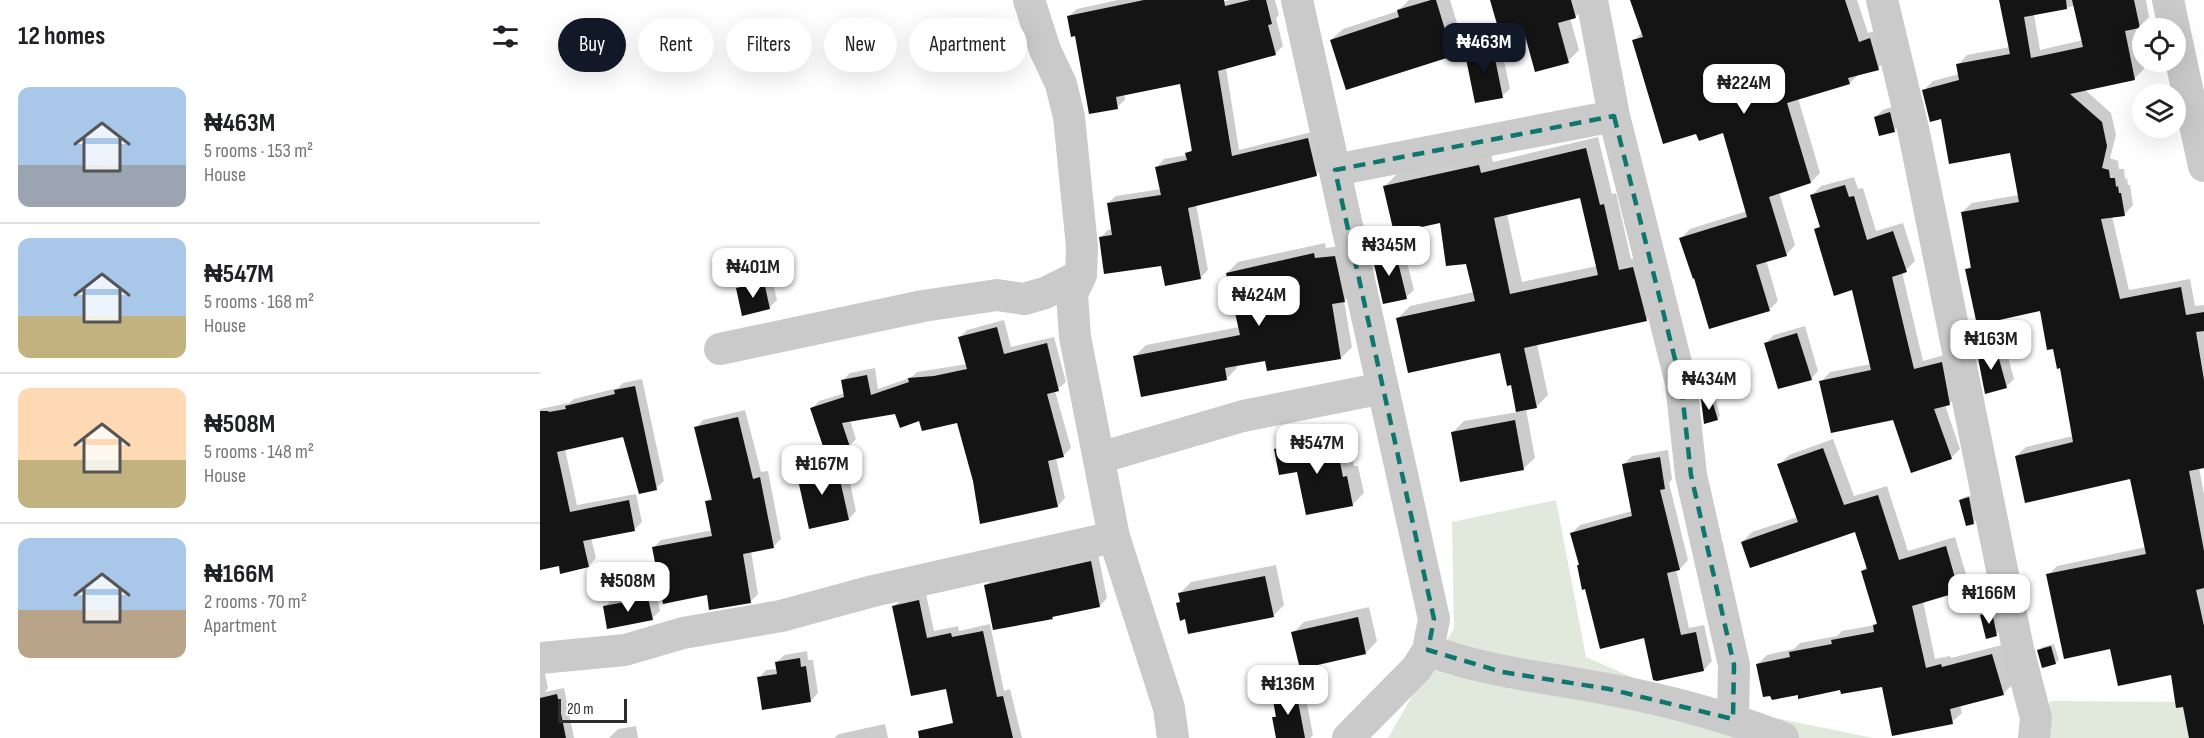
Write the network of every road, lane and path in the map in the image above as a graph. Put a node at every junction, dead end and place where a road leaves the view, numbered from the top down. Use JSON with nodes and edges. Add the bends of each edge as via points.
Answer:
{"nodes":[{"id":1,"x":1029,"y":0,"type":"edge"},
{"id":2,"x":1297,"y":0,"type":"edge"},
{"id":3,"x":1592,"y":0,"type":"edge"},
{"id":4,"x":1882,"y":0,"type":"edge"},
{"id":5,"x":2168,"y":0,"type":"edge"},
{"id":6,"x":2172,"y":18,"type":"edge"},
{"id":7,"x":2184,"y":72,"type":"edge"},
{"id":8,"x":1614,"y":116,"type":"junction"},
{"id":9,"x":2204,"y":166,"type":"edge"},
{"id":10,"x":1335,"y":170,"type":"junction"},
{"id":11,"x":1081,"y":275,"type":"junction"},
{"id":12,"x":720,"y":349,"type":"dead end"},
{"id":13,"x":1383,"y":388,"type":"junction"},
{"id":14,"x":1099,"y":458,"type":"junction"},
{"id":15,"x":1114,"y":537,"type":"junction"},
{"id":16,"x":1428,"y":651,"type":"junction"},
{"id":17,"x":540,"y":658,"type":"edge"},
{"id":18,"x":1733,"y":719,"type":"junction"},
{"id":19,"x":1173,"y":738,"type":"edge"},
{"id":20,"x":1348,"y":738,"type":"edge"},
{"id":21,"x":1783,"y":738,"type":"edge"},
{"id":22,"x":2034,"y":738,"type":"edge"}],
"edges":[{"from":1,"to":11,"type":"street","via":[[1061,84],[1069,117],[1082,247]]},
{"from":2,"to":10,"type":"street"},
{"from":3,"to":8,"type":"street"},
{"from":4,"to":22,"type":"street","via":[[1914,133],[2018,649],[2036,718]]},
{"from":5,"to":6,"type":"street"},
{"from":7,"to":9,"type":"street"},
{"from":8,"to":10,"type":"street"},
{"from":8,"to":18,"type":"street","via":[[1681,383],[1691,475],[1734,665]]},
{"from":10,"to":13,"type":"street"},
{"from":11,"to":12,"type":"street","via":[[1024,299],[997,295],[923,306]]},
{"from":11,"to":14,"type":"street","via":[[1072,294],[1075,337]]},
{"from":13,"to":14,"type":"street","via":[[1243,416]]},
{"from":13,"to":16,"type":"street","via":[[1434,619]]},
{"from":14,"to":15,"type":"street"},
{"from":15,"to":17,"type":"street","via":[[873,591],[781,616],[683,633],[625,650]]},
{"from":15,"to":19,"type":"street","via":[[1169,708]]},
{"from":16,"to":18,"type":"street","via":[[1493,670],[1609,689]]},
{"from":16,"to":20,"type":"street","via":[[1417,668]]},
{"from":18,"to":21,"type":"street"}]}
